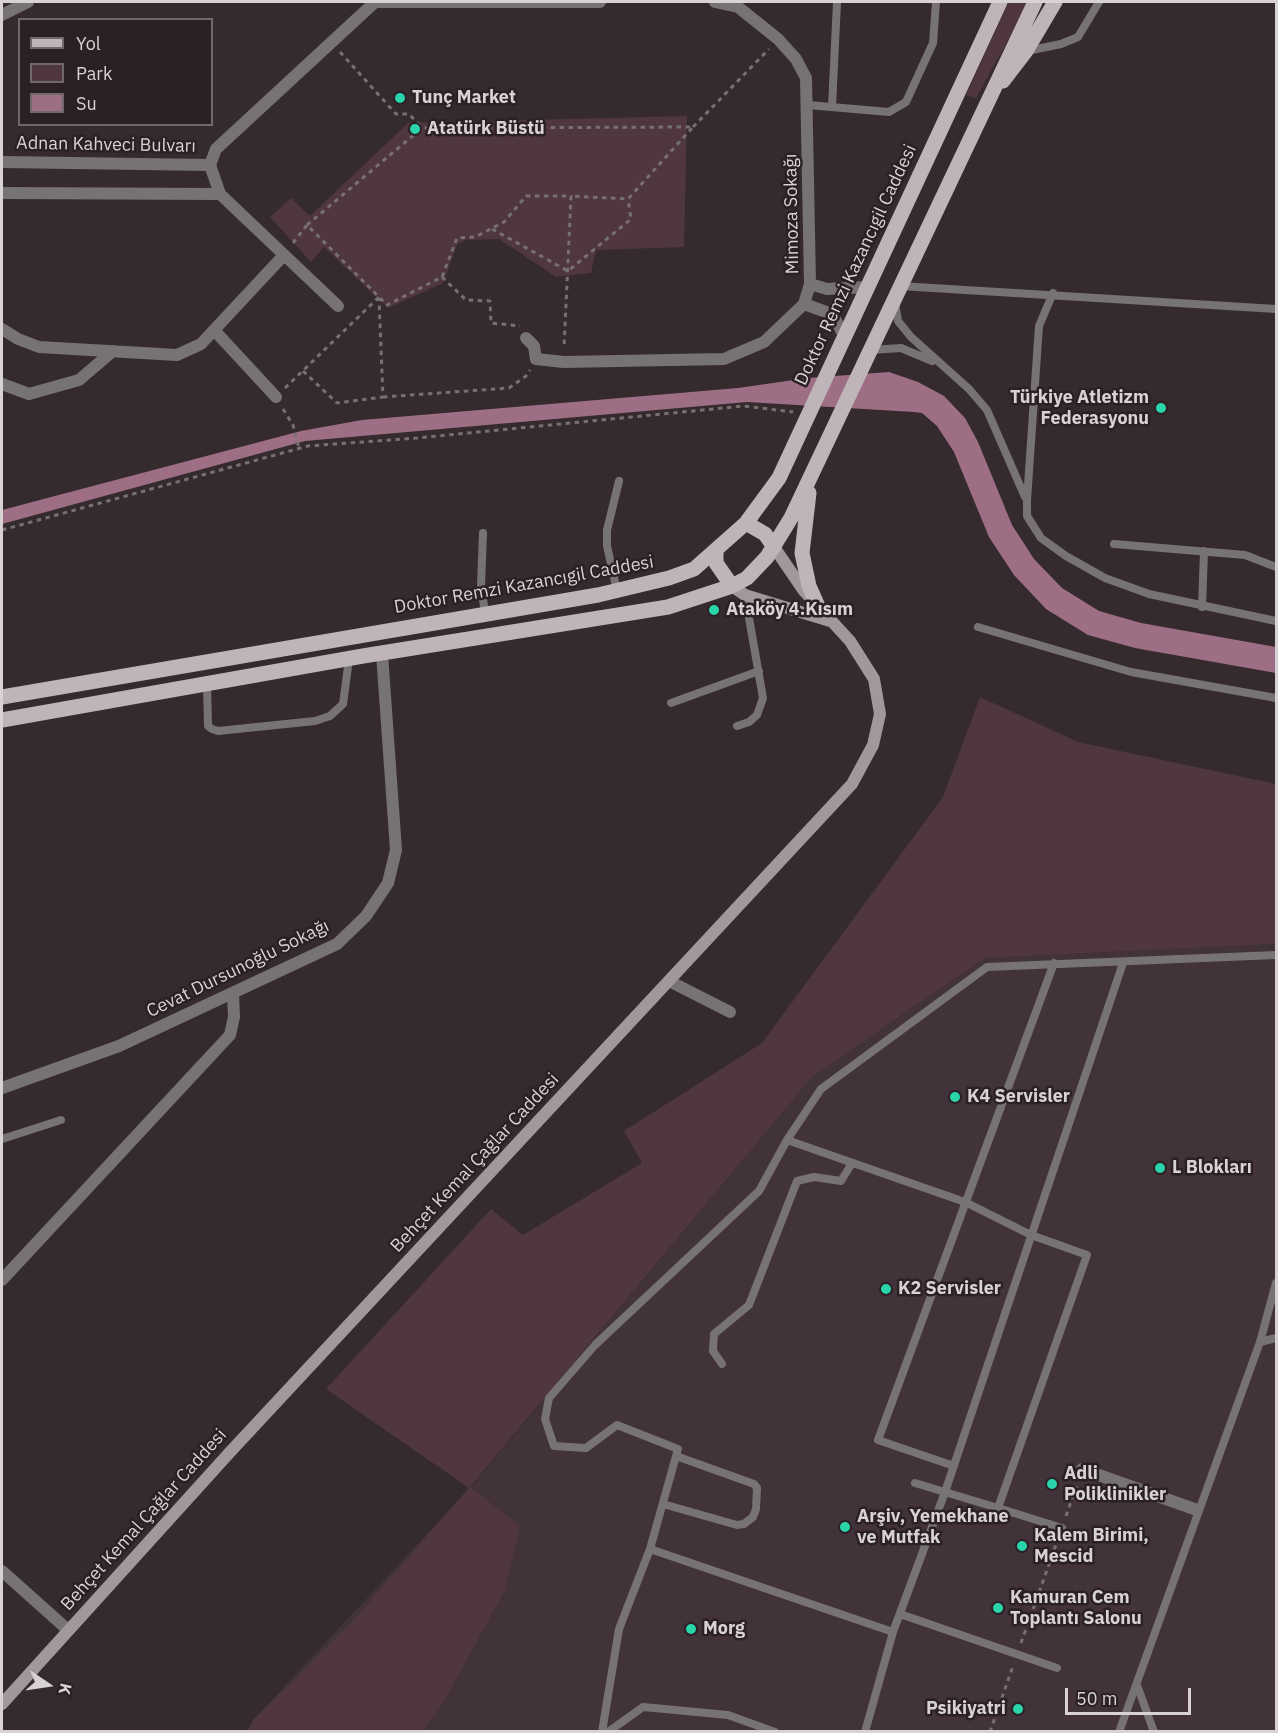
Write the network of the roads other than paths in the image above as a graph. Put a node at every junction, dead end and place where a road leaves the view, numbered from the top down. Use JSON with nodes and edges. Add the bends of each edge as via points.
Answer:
{"nodes":[{"id":1,"x":28,"y":2,"type":"edge"},
{"id":2,"x":375,"y":2,"type":"edge"},
{"id":3,"x":600,"y":2,"type":"edge"},
{"id":4,"x":715,"y":2,"type":"edge"},
{"id":5,"x":837,"y":2,"type":"edge"},
{"id":6,"x":936,"y":2,"type":"edge"},
{"id":7,"x":995,"y":2,"type":"edge"},
{"id":8,"x":1000,"y":2,"type":"edge"},
{"id":9,"x":1035,"y":2,"type":"edge"},
{"id":10,"x":1055,"y":2,"type":"edge"},
{"id":11,"x":1099,"y":2,"type":"edge"},
{"id":12,"x":2,"y":15,"type":"edge"},
{"id":13,"x":992,"y":19,"type":"junction"},
{"id":14,"x":1026,"y":51,"type":"junction"},
{"id":15,"x":808,"y":105,"type":"junction"},
{"id":16,"x":832,"y":107,"type":"junction"},
{"id":17,"x":982,"y":110,"type":"junction"},
{"id":18,"x":2,"y":162,"type":"edge"},
{"id":19,"x":210,"y":165,"type":"junction"},
{"id":20,"x":2,"y":193,"type":"edge"},
{"id":21,"x":220,"y":194,"type":"junction"},
{"id":22,"x":284,"y":255,"type":"junction"},
{"id":23,"x":810,"y":284,"type":"junction"},
{"id":24,"x":868,"y":287,"type":"junction"},
{"id":25,"x":898,"y":290,"type":"junction"},
{"id":26,"x":1053,"y":293,"type":"junction"},
{"id":27,"x":804,"y":303,"type":"junction"},
{"id":28,"x":338,"y":306,"type":"dead end"},
{"id":29,"x":1276,"y":309,"type":"edge"},
{"id":30,"x":2,"y":329,"type":"edge"},
{"id":31,"x":214,"y":330,"type":"junction"},
{"id":32,"x":530,"y":342,"type":"road end"},
{"id":33,"x":842,"y":344,"type":"junction"},
{"id":34,"x":113,"y":351,"type":"junction"},
{"id":35,"x":868,"y":356,"type":"junction"},
{"id":36,"x":941,"y":364,"type":"junction"},
{"id":37,"x":2,"y":384,"type":"edge"},
{"id":38,"x":276,"y":398,"type":"road end"},
{"id":39,"x":815,"y":469,"type":"junction"},
{"id":40,"x":618,"y":482,"type":"dead end"},
{"id":41,"x":1027,"y":500,"type":"junction"},
{"id":42,"x":746,"y":523,"type":"junction"},
{"id":43,"x":483,"y":533,"type":"dead end"},
{"id":44,"x":1114,"y":544,"type":"dead end"},
{"id":45,"x":774,"y":547,"type":"junction"},
{"id":46,"x":1204,"y":551,"type":"junction"},
{"id":47,"x":716,"y":552,"type":"junction"},
{"id":48,"x":1276,"y":567,"type":"edge"},
{"id":49,"x":739,"y":590,"type":"junction"},
{"id":50,"x":617,"y":591,"type":"junction"},
{"id":51,"x":817,"y":604,"type":"junction"},
{"id":52,"x":1202,"y":607,"type":"junction"},
{"id":53,"x":485,"y":613,"type":"junction"},
{"id":54,"x":831,"y":621,"type":"junction"},
{"id":55,"x":1276,"y":621,"type":"edge"},
{"id":56,"x":978,"y":627,"type":"dead end"},
{"id":57,"x":382,"y":654,"type":"junction"},
{"id":58,"x":349,"y":659,"type":"junction"},
{"id":59,"x":759,"y":671,"type":"junction"},
{"id":60,"x":207,"y":684,"type":"junction"},
{"id":61,"x":2,"y":696,"type":"edge"},
{"id":62,"x":1276,"y":698,"type":"edge"},
{"id":63,"x":671,"y":703,"type":"dead end"},
{"id":64,"x":2,"y":720,"type":"edge"},
{"id":65,"x":737,"y":726,"type":"dead end"},
{"id":66,"x":1276,"y":955,"type":"edge"},
{"id":67,"x":1054,"y":963,"type":"junction"},
{"id":68,"x":1123,"y":963,"type":"junction"},
{"id":69,"x":669,"y":981,"type":"junction"},
{"id":70,"x":233,"y":993,"type":"junction"},
{"id":71,"x":730,"y":1012,"type":"dead end"},
{"id":72,"x":2,"y":1088,"type":"edge"},
{"id":73,"x":61,"y":1120,"type":"dead end"},
{"id":74,"x":2,"y":1139,"type":"edge"},
{"id":75,"x":787,"y":1140,"type":"junction"},
{"id":76,"x":852,"y":1163,"type":"junction"},
{"id":77,"x":965,"y":1202,"type":"junction"},
{"id":78,"x":1031,"y":1234,"type":"junction"},
{"id":79,"x":2,"y":1280,"type":"edge"},
{"id":80,"x":1276,"y":1283,"type":"edge"},
{"id":81,"x":1276,"y":1338,"type":"edge"},
{"id":82,"x":1260,"y":1342,"type":"junction"},
{"id":83,"x":722,"y":1364,"type":"dead end"},
{"id":84,"x":676,"y":1456,"type":"junction"},
{"id":85,"x":954,"y":1466,"type":"junction"},
{"id":86,"x":1082,"y":1469,"type":"road end"},
{"id":87,"x":915,"y":1483,"type":"dead end"},
{"id":88,"x":945,"y":1492,"type":"junction"},
{"id":89,"x":663,"y":1504,"type":"junction"},
{"id":90,"x":998,"y":1508,"type":"junction"},
{"id":91,"x":1197,"y":1510,"type":"junction"},
{"id":92,"x":1062,"y":1528,"type":"road end"},
{"id":93,"x":650,"y":1549,"type":"junction"},
{"id":94,"x":2,"y":1571,"type":"edge"},
{"id":95,"x":900,"y":1614,"type":"junction"},
{"id":96,"x":68,"y":1630,"type":"junction"},
{"id":97,"x":893,"y":1632,"type":"junction"},
{"id":98,"x":1057,"y":1668,"type":"dead end"},
{"id":99,"x":1137,"y":1685,"type":"junction"},
{"id":100,"x":2,"y":1704,"type":"edge"},
{"id":101,"x":602,"y":1731,"type":"edge"},
{"id":102,"x":608,"y":1731,"type":"edge"},
{"id":103,"x":776,"y":1731,"type":"edge"},
{"id":104,"x":865,"y":1731,"type":"edge"},
{"id":105,"x":1119,"y":1731,"type":"edge"},
{"id":106,"x":1154,"y":1731,"type":"edge"}],
"edges":[{"from":1,"to":12,"type":"street"},
{"from":2,"to":3,"type":"street"},
{"from":2,"to":19,"type":"street","via":[[216,149]]},
{"from":4,"to":15,"type":"street","name":"Mimoza Sokağı","via":[[738,7],[796,58],[806,78]]},
{"from":5,"to":16,"type":"lane"},
{"from":6,"to":16,"type":"lane","via":[[933,43],[906,102],[889,112]]},
{"from":7,"to":13,"type":"main road"},
{"from":8,"to":13,"type":"main road","name":"Doktor Remzi Kazancıgil Caddesi"},
{"from":9,"to":17,"type":"main road"},
{"from":10,"to":14,"type":"main road"},
{"from":11,"to":14,"type":"lane","via":[[1078,37]]},
{"from":13,"to":24,"type":"main road","name":"Doktor Remzi Kazancıgil Caddesi"},
{"from":14,"to":17,"type":"main road"},
{"from":15,"to":16,"type":"lane"},
{"from":15,"to":23,"type":"street","name":"Mimoza Sokağı"},
{"from":17,"to":25,"type":"main road"},
{"from":18,"to":19,"type":"street","name":"Adnan Kahveci Bulvarı"},
{"from":19,"to":21,"type":"street"},
{"from":20,"to":21,"type":"street"},
{"from":21,"to":22,"type":"street"},
{"from":22,"to":28,"type":"street"},
{"from":22,"to":31,"type":"street"},
{"from":23,"to":24,"type":"street","via":[[827,289]]},
{"from":23,"to":27,"type":"street","name":"Mimoza Sokağı"},
{"from":24,"to":33,"type":"main road","name":"Doktor Remzi Kazancıgil Caddesi"},
{"from":25,"to":26,"type":"lane"},
{"from":25,"to":35,"type":"main road"},
{"from":25,"to":36,"type":"lane","via":[[898,321]]},
{"from":26,"to":29,"type":"lane"},
{"from":26,"to":41,"type":"lane","via":[[1039,326]]},
{"from":27,"to":32,"type":"street","name":"Mimoza Sokağı","via":[[764,342],[724,359],[564,362],[536,359]]},
{"from":27,"to":33,"type":"street","via":[[832,314]]},
{"from":30,"to":34,"type":"street","via":[[39,347]]},
{"from":31,"to":34,"type":"street","via":[[201,344],[177,355]]},
{"from":31,"to":38,"type":"street"},
{"from":33,"to":42,"type":"main road","name":"Doktor Remzi Kazancıgil Caddesi","via":[[778,478]]},
{"from":34,"to":37,"type":"street","via":[[79,380],[29,394]]},
{"from":35,"to":36,"type":"lane","via":[[901,348]]},
{"from":35,"to":39,"type":"main road"},
{"from":36,"to":41,"type":"lane","via":[[987,410]]},
{"from":39,"to":45,"type":"main road"},
{"from":39,"to":51,"type":"main road","via":[[806,506],[802,553]]},
{"from":40,"to":50,"type":"lane","via":[[607,530]]},
{"from":41,"to":52,"type":"lane","via":[[1027,516],[1041,538],[1066,556],[1105,578]]},
{"from":42,"to":45,"type":"main road","via":[[765,534]]},
{"from":42,"to":47,"type":"main road","name":"Doktor Remzi Kazancıgil Caddesi"},
{"from":43,"to":53,"type":"lane","via":[[481,585]]},
{"from":44,"to":46,"type":"lane"},
{"from":45,"to":49,"type":"main road"},
{"from":45,"to":51,"type":"main road","name":"Behçet Kemal Çağlar Caddesi"},
{"from":46,"to":48,"type":"lane","via":[[1245,555]]},
{"from":46,"to":52,"type":"lane"},
{"from":47,"to":49,"type":"main road","via":[[716,563]]},
{"from":47,"to":50,"type":"main road","name":"Doktor Remzi Kazancıgil Caddesi","via":[[694,569]]},
{"from":49,"to":54,"type":"main road"},
{"from":49,"to":57,"type":"main road","via":[[668,607]]},
{"from":49,"to":59,"type":"lane"},
{"from":50,"to":53,"type":"main road","name":"Doktor Remzi Kazancıgil Caddesi"},
{"from":51,"to":54,"type":"main road","name":"Behçet Kemal Çağlar Caddesi"},
{"from":52,"to":55,"type":"lane"},
{"from":53,"to":61,"type":"main road","name":"Doktor Remzi Kazancıgil Caddesi"},
{"from":54,"to":69,"type":"main road","name":"Behçet Kemal Çağlar Caddesi","via":[[859,652],[874,679],[880,714],[873,745],[852,784]]},
{"from":56,"to":62,"type":"lane","via":[[1131,672]]},
{"from":57,"to":58,"type":"main road"},
{"from":57,"to":70,"type":"street","name":"Cevat Dursunoğlu Sokağı","via":[[396,850],[388,883],[366,916],[337,944]]},
{"from":58,"to":60,"type":"main road"},
{"from":58,"to":60,"type":"lane","via":[[343,704],[330,716],[315,721],[212,729],[208,726]]},
{"from":59,"to":63,"type":"lane"},
{"from":59,"to":65,"type":"lane","via":[[762,708],[749,722]]},
{"from":60,"to":64,"type":"main road"},
{"from":66,"to":68,"type":"lane"},
{"from":67,"to":68,"type":"lane"},
{"from":67,"to":75,"type":"lane","via":[[987,966],[821,1089]]},
{"from":67,"to":77,"type":"lane"},
{"from":68,"to":78,"type":"lane"},
{"from":69,"to":71,"type":"street"},
{"from":69,"to":96,"type":"main road","name":"Behçet Kemal Çağlar Caddesi"},
{"from":70,"to":72,"type":"street","name":"Cevat Dursunoğlu Sokağı","via":[[119,1046]]},
{"from":70,"to":79,"type":"street","via":[[230,1035]]},
{"from":73,"to":74,"type":"lane"},
{"from":75,"to":76,"type":"lane"},
{"from":75,"to":84,"type":"lane","via":[[759,1191],[595,1345],[549,1398],[545,1419],[554,1446],[586,1448],[617,1425],[678,1449]]},
{"from":76,"to":77,"type":"lane"},
{"from":76,"to":83,"type":"lane","via":[[841,1181],[814,1177],[797,1182],[749,1305],[714,1334],[713,1351]]},
{"from":77,"to":78,"type":"lane"},
{"from":77,"to":85,"type":"lane","via":[[878,1440]]},
{"from":78,"to":85,"type":"lane"},
{"from":78,"to":90,"type":"lane","via":[[1087,1255]]},
{"from":80,"to":82,"type":"lane"},
{"from":81,"to":82,"type":"lane"},
{"from":82,"to":91,"type":"lane"},
{"from":84,"to":89,"type":"lane"},
{"from":84,"to":89,"type":"lane","via":[[754,1484],[756,1509],[753,1517],[737,1525]]},
{"from":85,"to":88,"type":"lane"},
{"from":86,"to":91,"type":"street"},
{"from":87,"to":88,"type":"lane"},
{"from":88,"to":90,"type":"lane"},
{"from":88,"to":95,"type":"lane"},
{"from":89,"to":93,"type":"lane"},
{"from":90,"to":92,"type":"lane"},
{"from":91,"to":99,"type":"lane"},
{"from":93,"to":97,"type":"lane"},
{"from":93,"to":101,"type":"lane","via":[[619,1629]]},
{"from":94,"to":96,"type":"street"},
{"from":95,"to":97,"type":"lane"},
{"from":95,"to":98,"type":"lane"},
{"from":96,"to":100,"type":"main road","name":"Behçet Kemal Çağlar Caddesi"},
{"from":97,"to":104,"type":"lane"},
{"from":99,"to":105,"type":"lane"},
{"from":99,"to":106,"type":"lane"},
{"from":102,"to":103,"type":"lane","via":[[643,1707],[728,1715]]}]}
